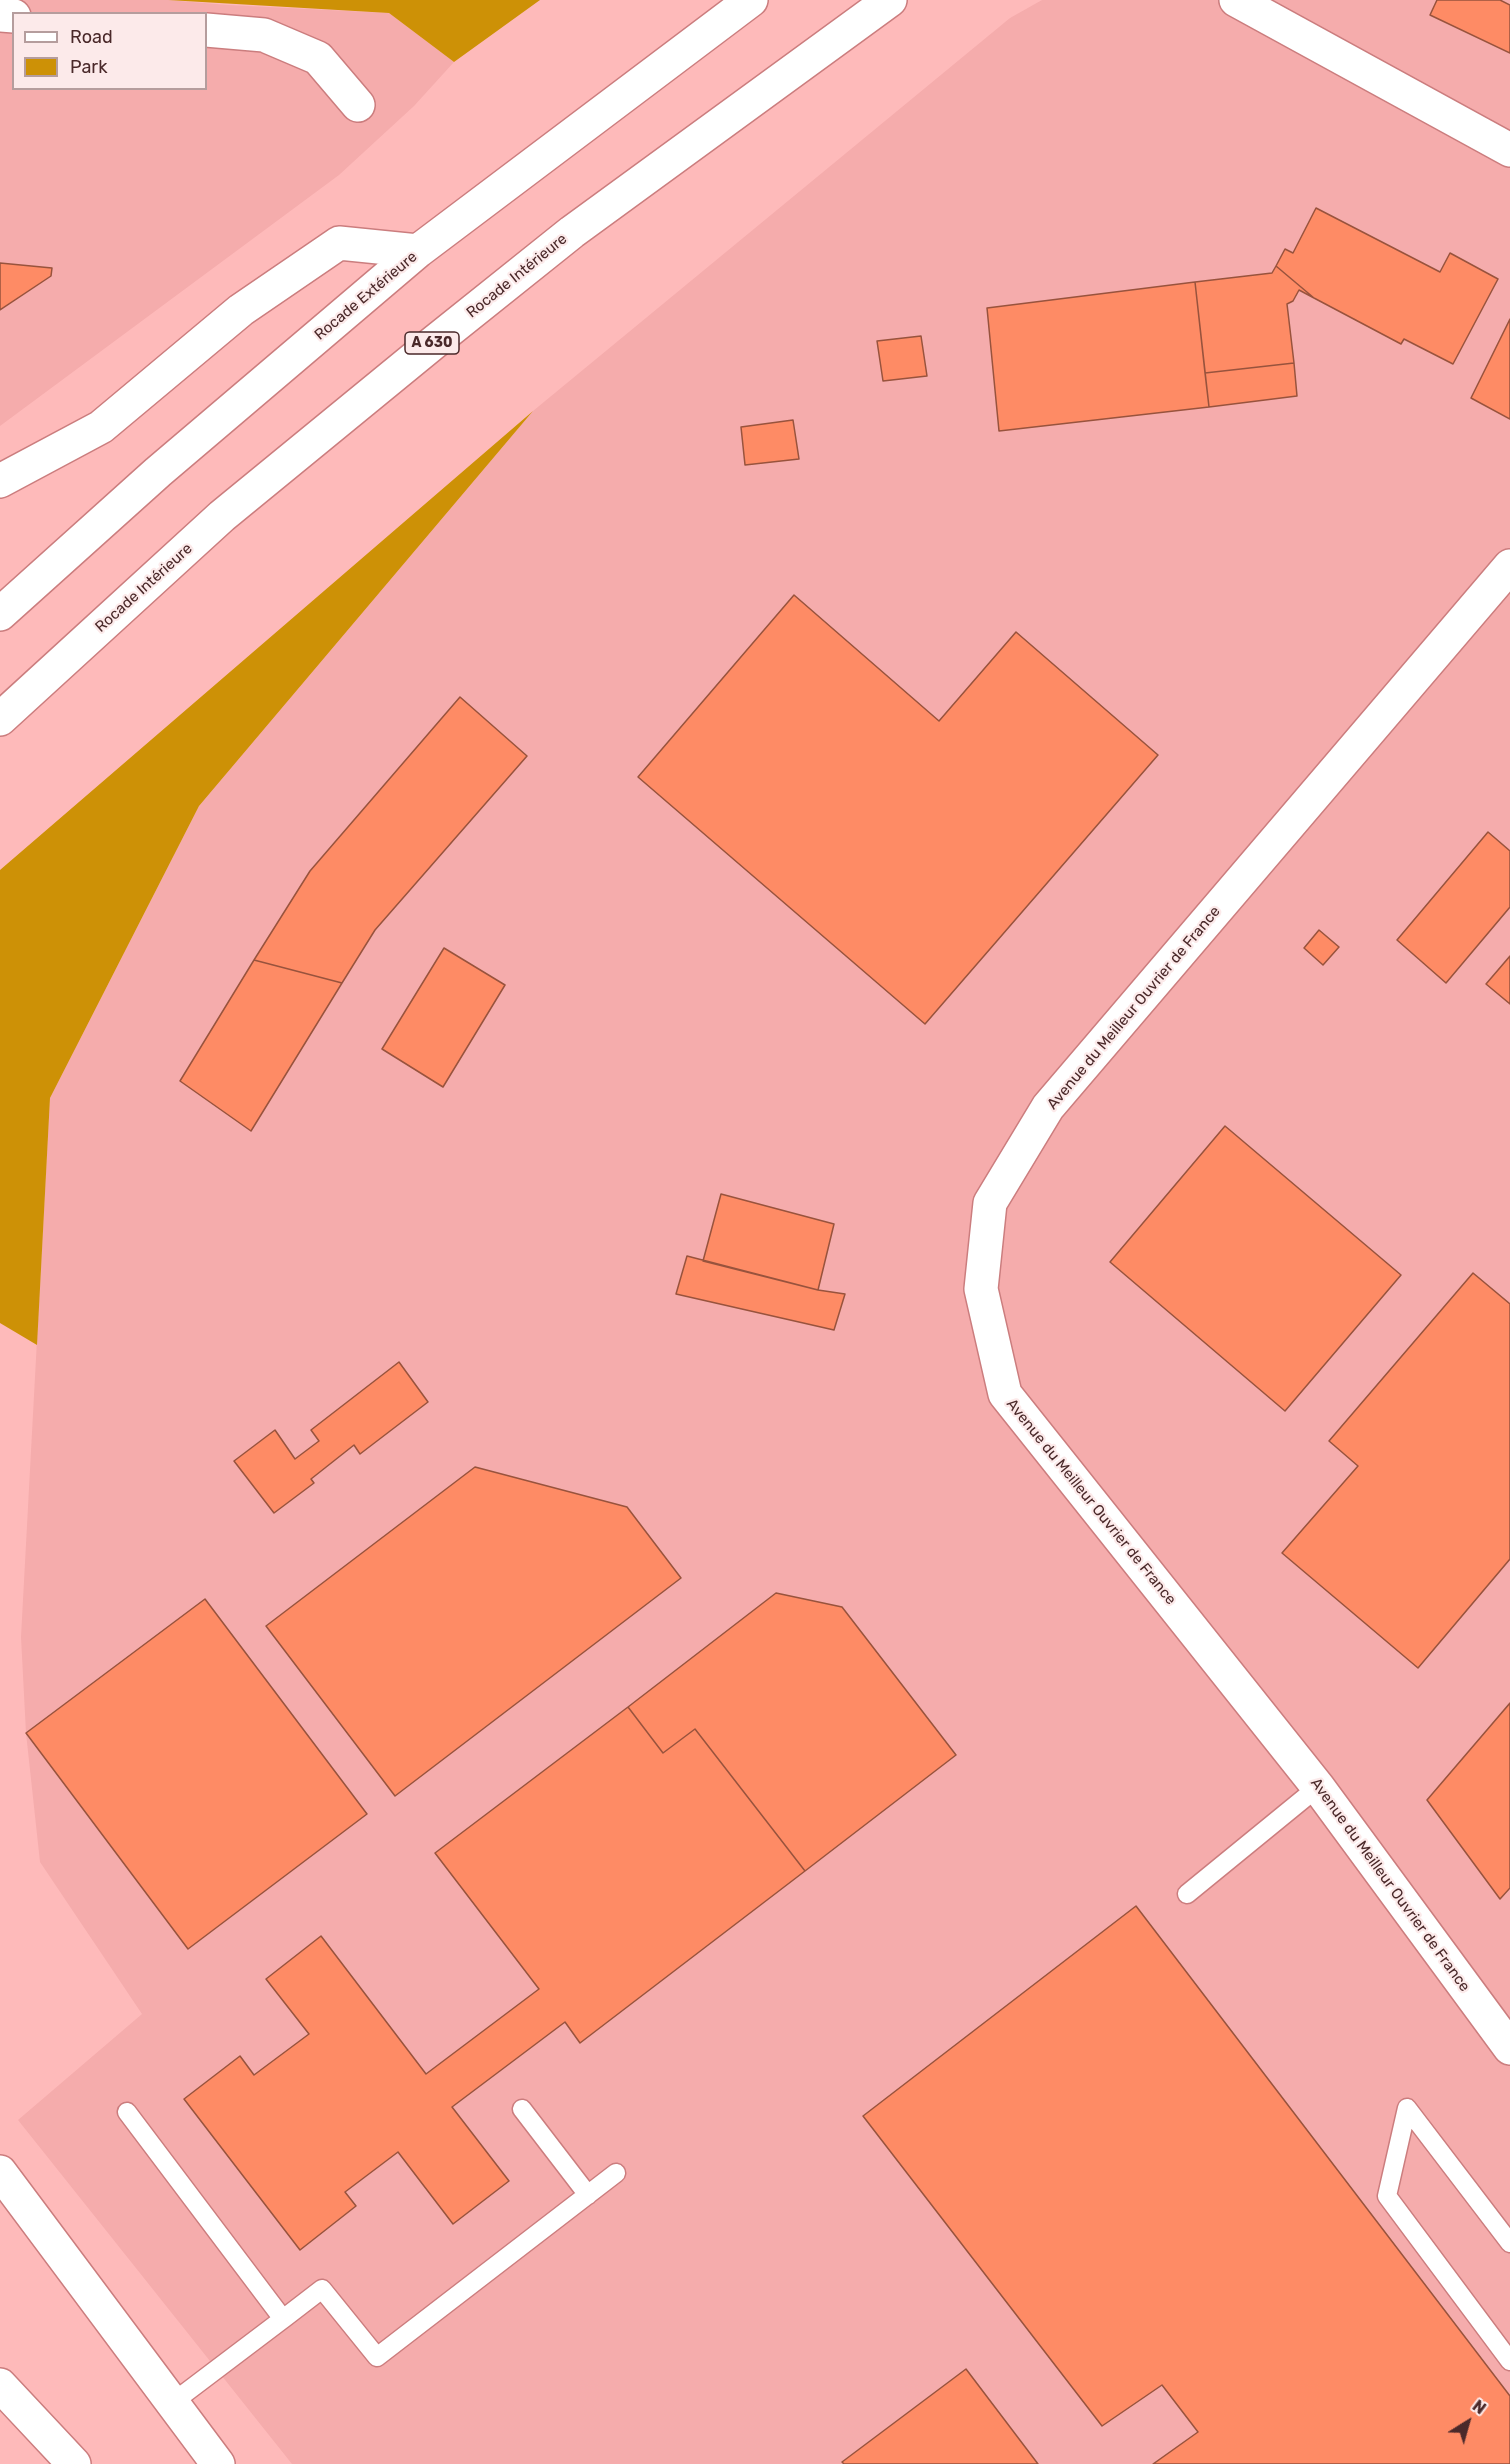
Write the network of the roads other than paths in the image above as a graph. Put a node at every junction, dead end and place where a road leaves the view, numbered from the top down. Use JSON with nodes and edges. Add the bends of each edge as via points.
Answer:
{"nodes":[{"id":1,"x":751,"y":0,"type":"edge"},
{"id":2,"x":890,"y":0,"type":"edge"},
{"id":3,"x":1236,"y":0,"type":"edge"},
{"id":4,"x":207,"y":30,"type":"edge"},
{"id":5,"x":358,"y":105,"type":"dead end"},
{"id":6,"x":1510,"y":150,"type":"edge"},
{"id":7,"x":418,"y":251,"type":"junction"},
{"id":8,"x":0,"y":481,"type":"edge"},
{"id":9,"x":1510,"y":566,"type":"edge"},
{"id":10,"x":0,"y":614,"type":"edge"},
{"id":11,"x":0,"y":719,"type":"edge"},
{"id":12,"x":1318,"y":1787,"type":"junction"},
{"id":13,"x":1187,"y":1894,"type":"dead end"},
{"id":14,"x":1510,"y":2048,"type":"edge"},
{"id":15,"x":522,"y":2109,"type":"dead end"},
{"id":16,"x":127,"y":2112,"type":"dead end"},
{"id":17,"x":0,"y":2172,"type":"edge"},
{"id":18,"x":616,"y":2173,"type":"dead end"},
{"id":19,"x":588,"y":2194,"type":"junction"},
{"id":20,"x":1510,"y":2242,"type":"edge"},
{"id":21,"x":283,"y":2319,"type":"junction"},
{"id":22,"x":1510,"y":2361,"type":"edge"},
{"id":23,"x":0,"y":2385,"type":"edge"},
{"id":24,"x":172,"y":2403,"type":"junction"},
{"id":25,"x":74,"y":2464,"type":"edge"},
{"id":26,"x":218,"y":2464,"type":"edge"}],
"edges":[{"from":1,"to":7,"type":"main road","name":"Rocade Extérieure"},
{"from":2,"to":11,"type":"main road","name":"Rocade Intérieure","number":"A 630","via":[[572,232],[432,344],[222,516]]},
{"from":3,"to":6,"type":"main road"},
{"from":4,"to":5,"type":"main road","via":[[264,35],[318,58]]},
{"from":7,"to":8,"type":"main road","via":[[339,243],[241,310],[101,427]]},
{"from":7,"to":10,"type":"main road","name":"Rocade Extérieure","via":[[158,472]]},
{"from":9,"to":12,"type":"main road","name":"Avenue du Meilleur Ouvrier de France","via":[[1048,1107],[990,1203],[981,1289],[1005,1394]]},
{"from":12,"to":13,"type":"lane"},
{"from":12,"to":14,"type":"main road","name":"Avenue du Meilleur Ouvrier de France"},
{"from":15,"to":19,"type":"lane"},
{"from":16,"to":21,"type":"lane"},
{"from":17,"to":24,"type":"main road"},
{"from":18,"to":19,"type":"lane"},
{"from":19,"to":21,"type":"lane","via":[[377,2356],[322,2289]]},
{"from":20,"to":22,"type":"lane","via":[[1407,2108],[1387,2196]]},
{"from":21,"to":24,"type":"lane"},
{"from":23,"to":25,"type":"main road"},
{"from":24,"to":26,"type":"main road"}]}
